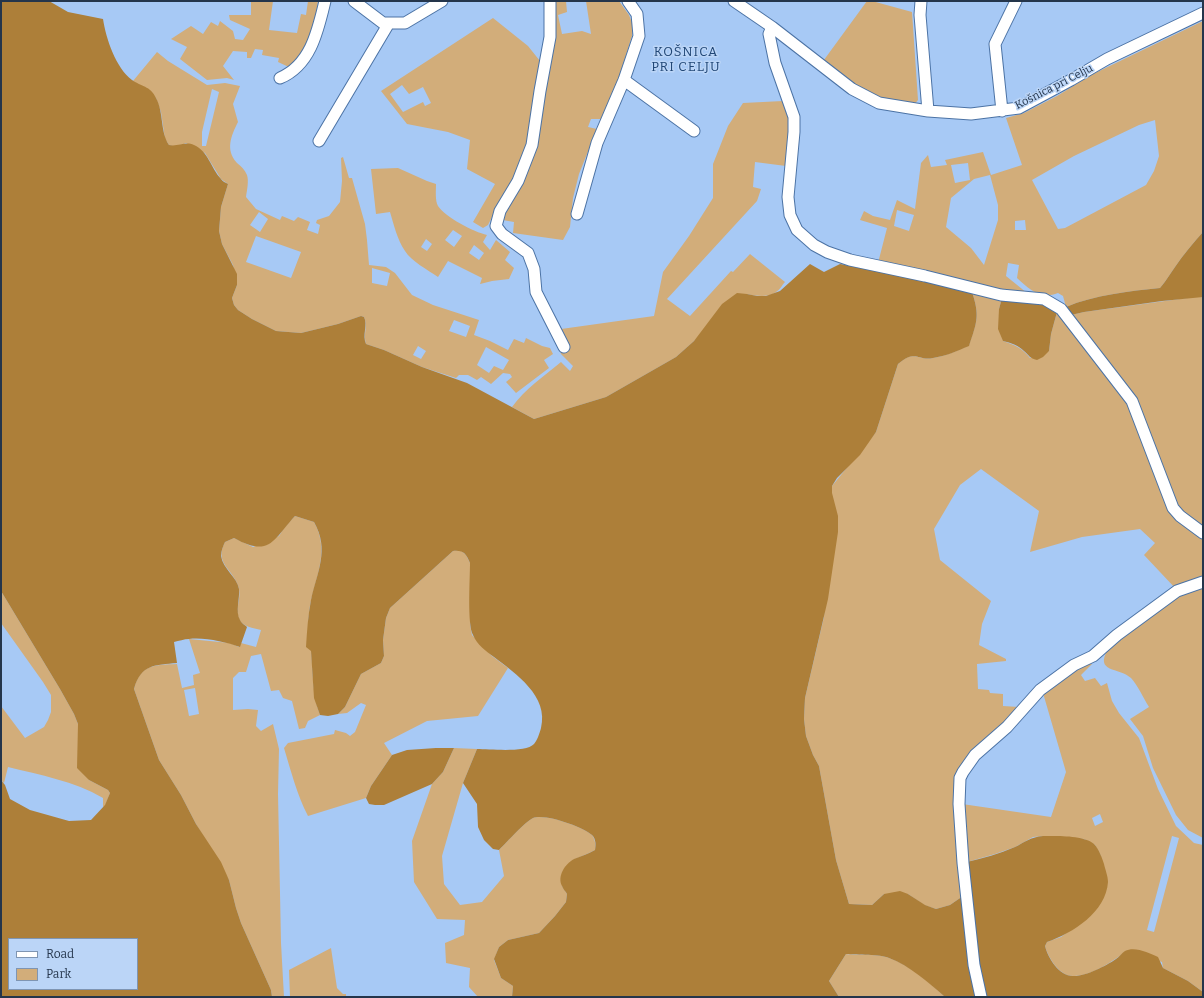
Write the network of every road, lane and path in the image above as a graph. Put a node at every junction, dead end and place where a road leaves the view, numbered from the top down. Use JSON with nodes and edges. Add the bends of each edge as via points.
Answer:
{"nodes":[{"id":1,"x":325,"y":1,"type":"edge"},
{"id":2,"x":354,"y":1,"type":"edge"},
{"id":3,"x":442,"y":1,"type":"edge"},
{"id":4,"x":550,"y":1,"type":"edge"},
{"id":5,"x":628,"y":1,"type":"edge"},
{"id":6,"x":734,"y":1,"type":"edge"},
{"id":7,"x":921,"y":1,"type":"edge"},
{"id":8,"x":1016,"y":1,"type":"edge"},
{"id":9,"x":1203,"y":13,"type":"edge"},
{"id":10,"x":389,"y":23,"type":"junction"},
{"id":11,"x":772,"y":27,"type":"junction"},
{"id":12,"x":280,"y":78,"type":"dead end"},
{"id":13,"x":624,"y":80,"type":"junction"},
{"id":14,"x":1002,"y":111,"type":"junction"},
{"id":15,"x":928,"y":112,"type":"junction"},
{"id":16,"x":694,"y":131,"type":"dead end"},
{"id":17,"x":319,"y":142,"type":"dead end"},
{"id":18,"x":577,"y":214,"type":"dead end"},
{"id":19,"x":564,"y":347,"type":"dead end"},
{"id":20,"x":1203,"y":533,"type":"edge"},
{"id":21,"x":1203,"y":582,"type":"edge"},
{"id":22,"x":981,"y":997,"type":"edge"}],
"edges":[{"from":1,"to":12,"type":"street","via":[[313,45],[303,62]]},
{"from":2,"to":10,"type":"street","via":[[383,23]]},
{"from":3,"to":10,"type":"street","via":[[405,23]]},
{"from":4,"to":19,"type":"street","via":[[550,37],[532,145],[518,181],[500,211],[496,226],[502,234],[528,252],[534,269],[536,292]]},
{"from":5,"to":13,"type":"street","via":[[637,14],[639,36]]},
{"from":6,"to":11,"type":"street","name":"Košnica pri Celju"},
{"from":7,"to":15,"type":"street"},
{"from":8,"to":14,"type":"street","via":[[995,44]]},
{"from":9,"to":14,"type":"street","name":"Košnica pri Celju","via":[[1108,59],[1019,108]]},
{"from":10,"to":17,"type":"street"},
{"from":11,"to":15,"type":"street","name":"Košnica pri Celju","via":[[852,90],[879,103]]},
{"from":11,"to":20,"type":"street","via":[[769,34],[775,63],[794,117],[788,197],[790,215],[797,230],[814,245],[850,260],[1002,295],[1044,299],[1061,309],[1132,401],[1174,508],[1180,516]]},
{"from":13,"to":16,"type":"street"},
{"from":13,"to":18,"type":"street","via":[[597,143]]},
{"from":14,"to":15,"type":"street","name":"Košnica pri Celju","via":[[971,114]]},
{"from":21,"to":22,"type":"street","via":[[1177,591],[1093,656],[1074,665],[1040,690],[1007,727],[975,755],[963,772],[960,778],[958,804],[974,965]]}]}
